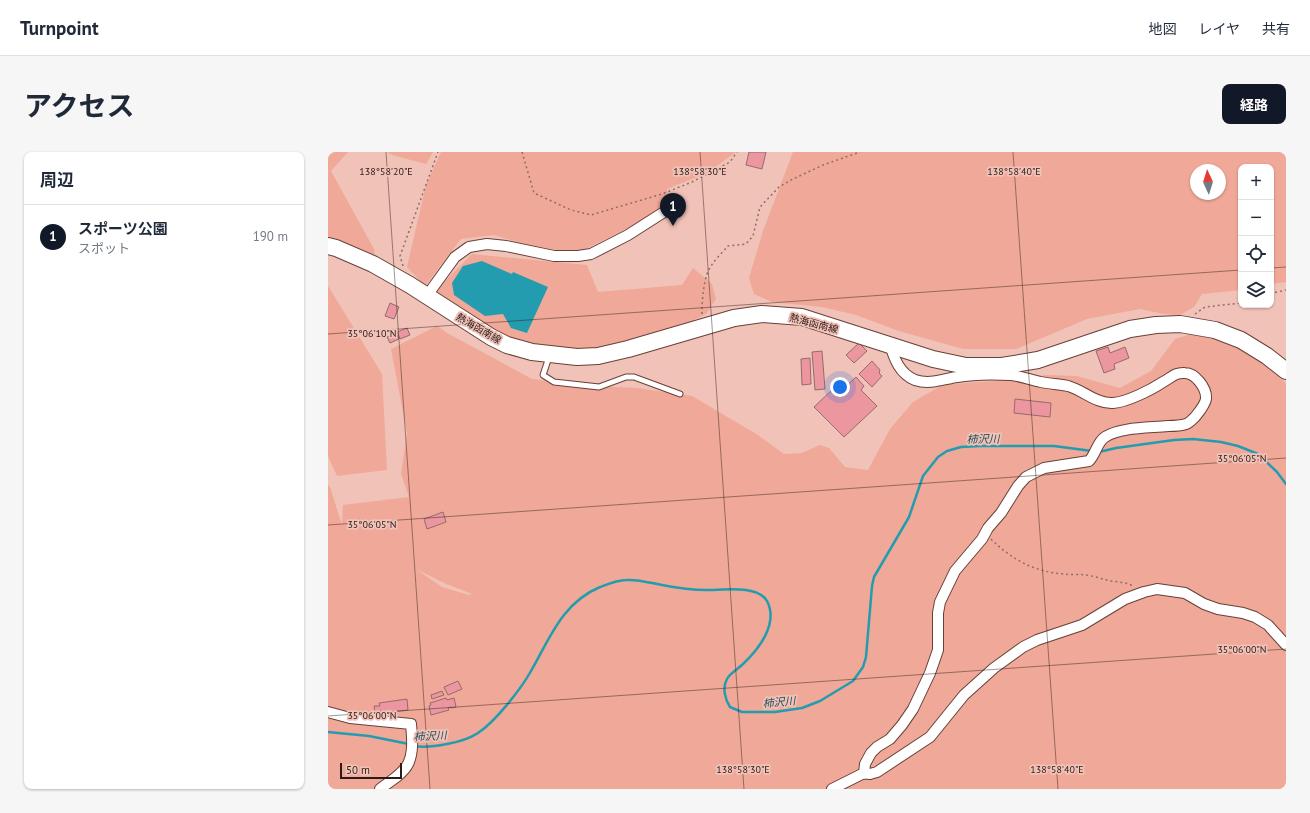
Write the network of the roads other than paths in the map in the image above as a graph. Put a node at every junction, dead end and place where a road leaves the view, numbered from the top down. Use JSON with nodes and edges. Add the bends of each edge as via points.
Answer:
{"nodes":[{"id":1,"x":676,"y":205,"type":"dead end"},
{"id":2,"x":328,"y":246,"type":"edge"},
{"id":3,"x":426,"y":297,"type":"junction"},
{"id":4,"x":890,"y":344,"type":"junction"},
{"id":5,"x":550,"y":354,"type":"junction"},
{"id":6,"x":1286,"y":371,"type":"edge"},
{"id":7,"x":680,"y":394,"type":"dead end"},
{"id":8,"x":1286,"y":645,"type":"edge"},
{"id":9,"x":328,"y":712,"type":"edge"},
{"id":10,"x":864,"y":773,"type":"junction"},
{"id":11,"x":380,"y":789,"type":"edge"},
{"id":12,"x":832,"y":789,"type":"edge"}],
"edges":[{"from":1,"to":3,"type":"street","via":[[628,235],[591,254],[554,256],[506,246],[487,244],[469,247],[455,257]]},
{"from":2,"to":3,"type":"main road","name":"熱海函南線","via":[[373,264]]},
{"from":3,"to":5,"type":"main road","name":"熱海函南線","via":[[491,337],[532,352]]},
{"from":4,"to":5,"type":"main road","name":"熱海函南線","via":[[802,317],[762,314],[702,326],[598,356]]},
{"from":4,"to":6,"type":"main road","name":"熱海函南線","via":[[933,359],[966,366],[1002,366],[1038,360],[1130,329],[1180,324],[1215,330],[1241,340]]},
{"from":4,"to":10,"type":"street","via":[[900,368],[916,380],[928,382],[956,377],[1013,375],[1069,386],[1103,402],[1112,403],[1122,401],[1164,382],[1175,374],[1184,372],[1197,380],[1206,398],[1195,417],[1186,424],[1111,434],[1104,438],[1089,461],[1044,468],[1026,478],[1018,486],[982,539],[955,572],[940,602],[938,650],[930,673],[913,708],[898,731],[871,753],[865,764]]},
{"from":5,"to":7,"type":"lane","via":[[543,375],[554,382],[599,387],[626,377],[634,377]]},
{"from":8,"to":10,"type":"street","via":[[1268,625],[1254,617],[1218,609],[1185,593],[1157,590],[1144,592],[1125,599],[1082,625],[1037,640],[1023,648],[994,668],[964,695],[930,737],[877,772]]},
{"from":9,"to":11,"type":"street","via":[[350,718],[411,724],[409,762]]},
{"from":10,"to":12,"type":"street"}]}
